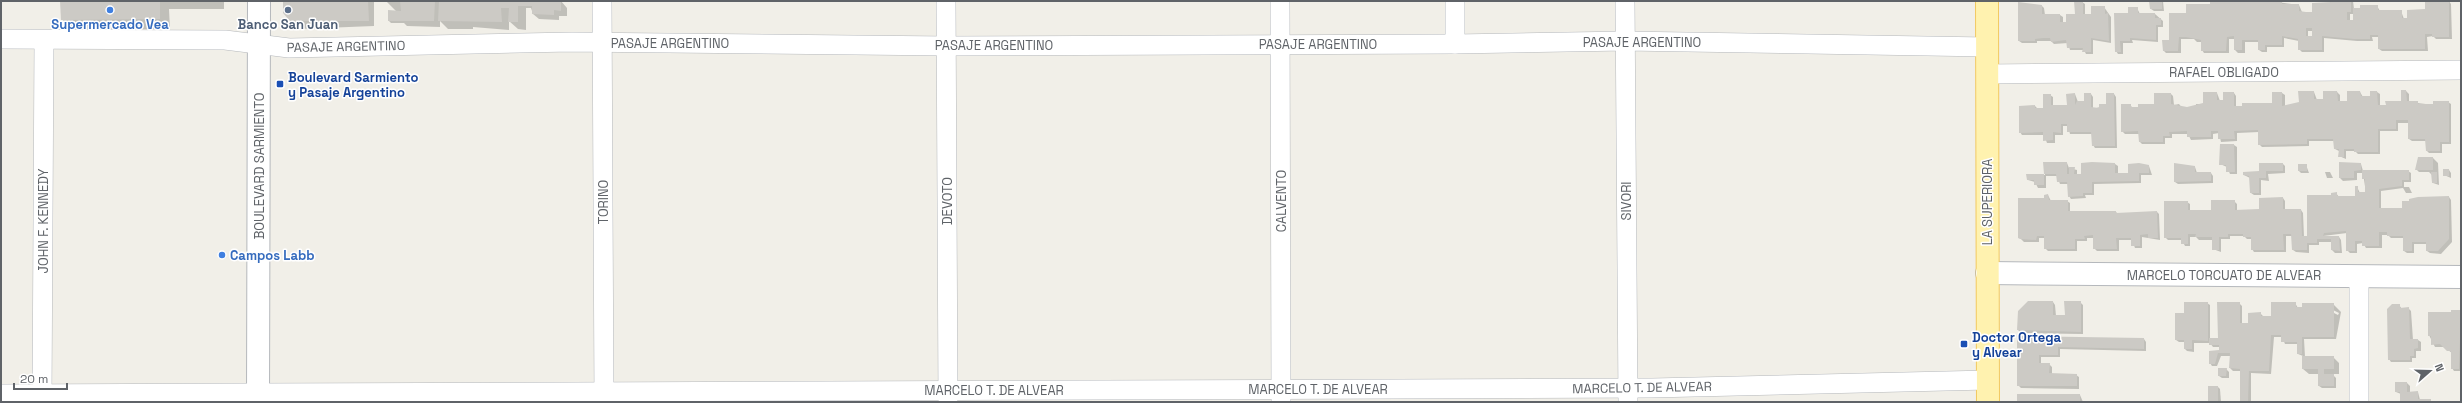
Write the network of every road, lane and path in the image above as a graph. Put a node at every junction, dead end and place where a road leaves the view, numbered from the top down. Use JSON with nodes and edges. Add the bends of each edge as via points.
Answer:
{"nodes":[{"id":1,"x":259,"y":1,"type":"edge"},
{"id":2,"x":602,"y":1,"type":"edge"},
{"id":3,"x":946,"y":1,"type":"edge"},
{"id":4,"x":1280,"y":1,"type":"edge"},
{"id":5,"x":1454,"y":1,"type":"edge"},
{"id":6,"x":1625,"y":1,"type":"edge"},
{"id":7,"x":1987,"y":1,"type":"edge"},
{"id":8,"x":1,"y":38,"type":"edge"},
{"id":9,"x":44,"y":40,"type":"junction"},
{"id":10,"x":1625,"y":41,"type":"junction"},
{"id":11,"x":602,"y":43,"type":"junction"},
{"id":12,"x":259,"y":44,"type":"junction"},
{"id":13,"x":1281,"y":44,"type":"junction"},
{"id":14,"x":1455,"y":44,"type":"junction"},
{"id":15,"x":947,"y":46,"type":"junction"},
{"id":16,"x":1987,"y":47,"type":"junction"},
{"id":17,"x":2461,"y":70,"type":"edge"},
{"id":18,"x":1987,"y":74,"type":"junction"},
{"id":19,"x":1987,"y":273,"type":"junction"},
{"id":20,"x":2359,"y":276,"type":"junction"},
{"id":21,"x":2461,"y":277,"type":"edge"},
{"id":22,"x":1988,"y":380,"type":"junction"},
{"id":23,"x":1,"y":394,"type":"edge"},
{"id":24,"x":1628,"y":395,"type":"edge"},
{"id":25,"x":948,"y":396,"type":"edge"},
{"id":26,"x":1281,"y":396,"type":"edge"},
{"id":27,"x":258,"y":397,"type":"edge"},
{"id":28,"x":604,"y":397,"type":"edge"},
{"id":29,"x":42,"y":398,"type":"edge"},
{"id":30,"x":1988,"y":402,"type":"edge"},
{"id":31,"x":2359,"y":402,"type":"edge"}],
"edges":[{"from":1,"to":12,"type":"street","name":"BOULEVARD SARMIENTO"},
{"from":2,"to":11,"type":"street","name":"TORINO"},
{"from":3,"to":15,"type":"street","name":"DEVOTO"},
{"from":4,"to":13,"type":"street","name":"CALVENTO"},
{"from":5,"to":14,"type":"street"},
{"from":6,"to":10,"type":"street","name":"SIVORI"},
{"from":7,"to":16,"type":"main road","name":"LA SUPERIORA"},
{"from":8,"to":9,"type":"street","name":"PASAJE ARGENTINO"},
{"from":9,"to":12,"type":"street","name":"PASAJE ARGENTINO","via":[[225,40]]},
{"from":9,"to":29,"type":"street","name":"JOHN F. KENNEDY"},
{"from":10,"to":14,"type":"street","name":"PASAJE ARGENTINO"},
{"from":10,"to":16,"type":"street","name":"PASAJE ARGENTINO"},
{"from":10,"to":24,"type":"street","name":"SIVORI"},
{"from":11,"to":12,"type":"street","name":"PASAJE ARGENTINO","via":[[289,48]]},
{"from":11,"to":15,"type":"street","name":"PASAJE ARGENTINO"},
{"from":11,"to":28,"type":"street","name":"TORINO"},
{"from":12,"to":27,"type":"street","name":"BOULEVARD SARMIENTO"},
{"from":13,"to":14,"type":"street","name":"PASAJE ARGENTINO"},
{"from":13,"to":15,"type":"street","name":"PASAJE ARGENTINO"},
{"from":13,"to":26,"type":"street","name":"CALVENTO"},
{"from":15,"to":25,"type":"street","name":"DEVOTO"},
{"from":16,"to":18,"type":"main road","name":"LA SUPERIORA"},
{"from":17,"to":18,"type":"street","name":"RAFAEL OBLIGADO"},
{"from":18,"to":19,"type":"main road","name":"LA SUPERIORA"},
{"from":19,"to":20,"type":"street","name":"MARCELO TORCUATO DE ALVEAR"},
{"from":19,"to":22,"type":"main road","name":"LA SUPERIORA"},
{"from":20,"to":21,"type":"street","name":"MARCELO TORCUATO DE ALVEAR"},
{"from":20,"to":31,"type":"street"},
{"from":22,"to":24,"type":"street","name":"MARCELO T. DE ALVEAR"},
{"from":22,"to":30,"type":"main road","name":"LA SUPERIORA"},
{"from":23,"to":29,"type":"street","name":"MARCELO T. DE ALVEAR"},
{"from":24,"to":26,"type":"street","name":"MARCELO T. DE ALVEAR"},
{"from":25,"to":26,"type":"street","name":"MARCELO T. DE ALVEAR"},
{"from":25,"to":28,"type":"street","name":"MARCELO T. DE ALVEAR"},
{"from":27,"to":28,"type":"street","name":"MARCELO T. DE ALVEAR"},
{"from":27,"to":29,"type":"street","name":"MARCELO T. DE ALVEAR"}]}
